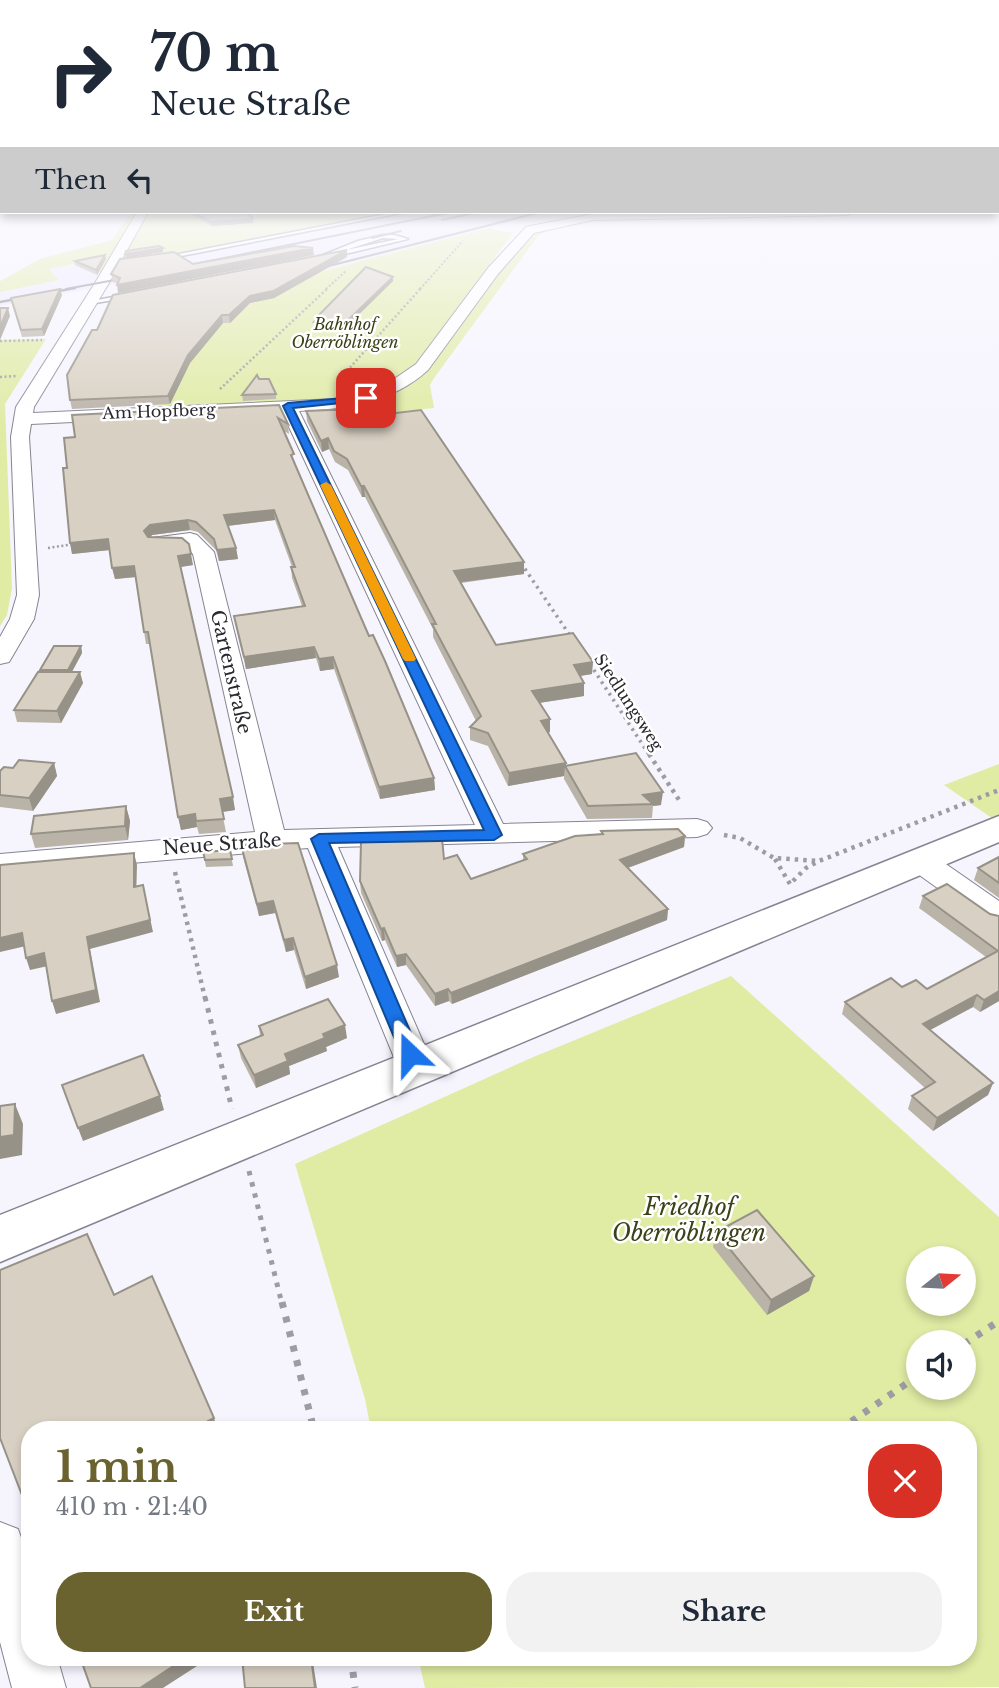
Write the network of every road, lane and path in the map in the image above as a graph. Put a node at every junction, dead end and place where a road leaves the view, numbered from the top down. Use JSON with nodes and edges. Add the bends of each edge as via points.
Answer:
{"nodes":[{"id":1,"x":113,"y":271,"type":"edge"},
{"id":2,"x":346,"y":271,"type":"edge"},
{"id":3,"x":435,"y":271,"type":"edge"},
{"id":4,"x":493,"y":271,"type":"edge"},
{"id":5,"x":135,"y":294,"type":"edge"},
{"id":6,"x":90,"y":302,"type":"junction"},
{"id":7,"x":68,"y":339,"type":"junction"},
{"id":8,"x":0,"y":341,"type":"edge"},
{"id":9,"x":335,"y":383,"type":"dead end"},
{"id":10,"x":212,"y":396,"type":"dead end"},
{"id":11,"x":288,"y":406,"type":"junction"},
{"id":12,"x":23,"y":419,"type":"junction"},
{"id":13,"x":159,"y":542,"type":"edge"},
{"id":14,"x":76,"y":544,"type":"edge"},
{"id":15,"x":27,"y":550,"type":"junction"},
{"id":16,"x":520,"y":561,"type":"edge"},
{"id":17,"x":573,"y":640,"type":"edge"},
{"id":18,"x":0,"y":657,"type":"edge"},
{"id":19,"x":588,"y":662,"type":"edge"},
{"id":20,"x":999,"y":790,"type":"edge"},
{"id":21,"x":697,"y":828,"type":"junction"},
{"id":22,"x":999,"y":828,"type":"edge"},
{"id":23,"x":494,"y":835,"type":"junction"},
{"id":24,"x":319,"y":839,"type":"junction"},
{"id":25,"x":272,"y":840,"type":"junction"},
{"id":26,"x":921,"y":840,"type":"junction"},
{"id":27,"x":169,"y":848,"type":"junction"},
{"id":28,"x":775,"y":858,"type":"junction"},
{"id":29,"x":819,"y":862,"type":"dead end"},
{"id":30,"x":0,"y":864,"type":"edge"},
{"id":31,"x":790,"y":884,"type":"dead end"},
{"id":32,"x":999,"y":916,"type":"edge"},
{"id":33,"x":416,"y":1067,"type":"junction"},
{"id":34,"x":228,"y":1093,"type":"dead end"},
{"id":35,"x":250,"y":1178,"type":"dead end"},
{"id":36,"x":0,"y":1239,"type":"edge"},
{"id":37,"x":999,"y":1321,"type":"edge"},
{"id":38,"x":976,"y":1336,"type":"edge"},
{"id":39,"x":906,"y":1384,"type":"edge"},
{"id":40,"x":312,"y":1421,"type":"edge"},
{"id":41,"x":852,"y":1421,"type":"edge"},
{"id":42,"x":0,"y":1547,"type":"edge"},
{"id":43,"x":21,"y":1623,"type":"edge"},
{"id":44,"x":33,"y":1666,"type":"edge"},
{"id":45,"x":352,"y":1666,"type":"edge"},
{"id":46,"x":39,"y":1688,"type":"edge"},
{"id":47,"x":355,"y":1688,"type":"edge"}],
"edges":[{"from":1,"to":6,"type":"street"},
{"from":2,"to":10,"type":"path"},
{"from":3,"to":9,"type":"path"},
{"from":4,"to":11,"type":"street","name":"Am Hopfberg","via":[[411,377],[366,398]]},
{"from":5,"to":6,"type":"lane"},
{"from":6,"to":7,"type":"street"},
{"from":7,"to":8,"type":"path"},
{"from":7,"to":12,"type":"street"},
{"from":11,"to":12,"type":"street","name":"Am Hopfberg"},
{"from":11,"to":23,"type":"street"},
{"from":12,"to":15,"type":"street","via":[[20,437]]},
{"from":13,"to":25,"type":"street","name":"Gartenstraße","via":[[190,539],[203,552]]},
{"from":14,"to":15,"type":"path"},
{"from":15,"to":18,"type":"street","via":[[22,619]]},
{"from":16,"to":17,"type":"path","name":"Siedlungsweg"},
{"from":19,"to":21,"type":"path","name":"Siedlungsweg"},
{"from":20,"to":26,"type":"path"},
{"from":21,"to":23,"type":"street","name":"Neue Straße"},
{"from":21,"to":28,"type":"path","via":[[740,838]]},
{"from":22,"to":26,"type":"main road"},
{"from":23,"to":24,"type":"street","name":"Neue Straße"},
{"from":24,"to":25,"type":"street","name":"Neue Straße"},
{"from":24,"to":33,"type":"street"},
{"from":25,"to":27,"type":"street","name":"Neue Straße"},
{"from":26,"to":32,"type":"street"},
{"from":26,"to":33,"type":"main road","via":[[685,959]]},
{"from":27,"to":30,"type":"street","name":"Neue Straße"},
{"from":27,"to":34,"type":"path"},
{"from":28,"to":29,"type":"path"},
{"from":28,"to":31,"type":"path"},
{"from":33,"to":36,"type":"main road"},
{"from":35,"to":40,"type":"path"},
{"from":37,"to":38,"type":"path"},
{"from":39,"to":41,"type":"path"},
{"from":42,"to":43,"type":"street"},
{"from":44,"to":46,"type":"street"},
{"from":45,"to":47,"type":"path"}]}
